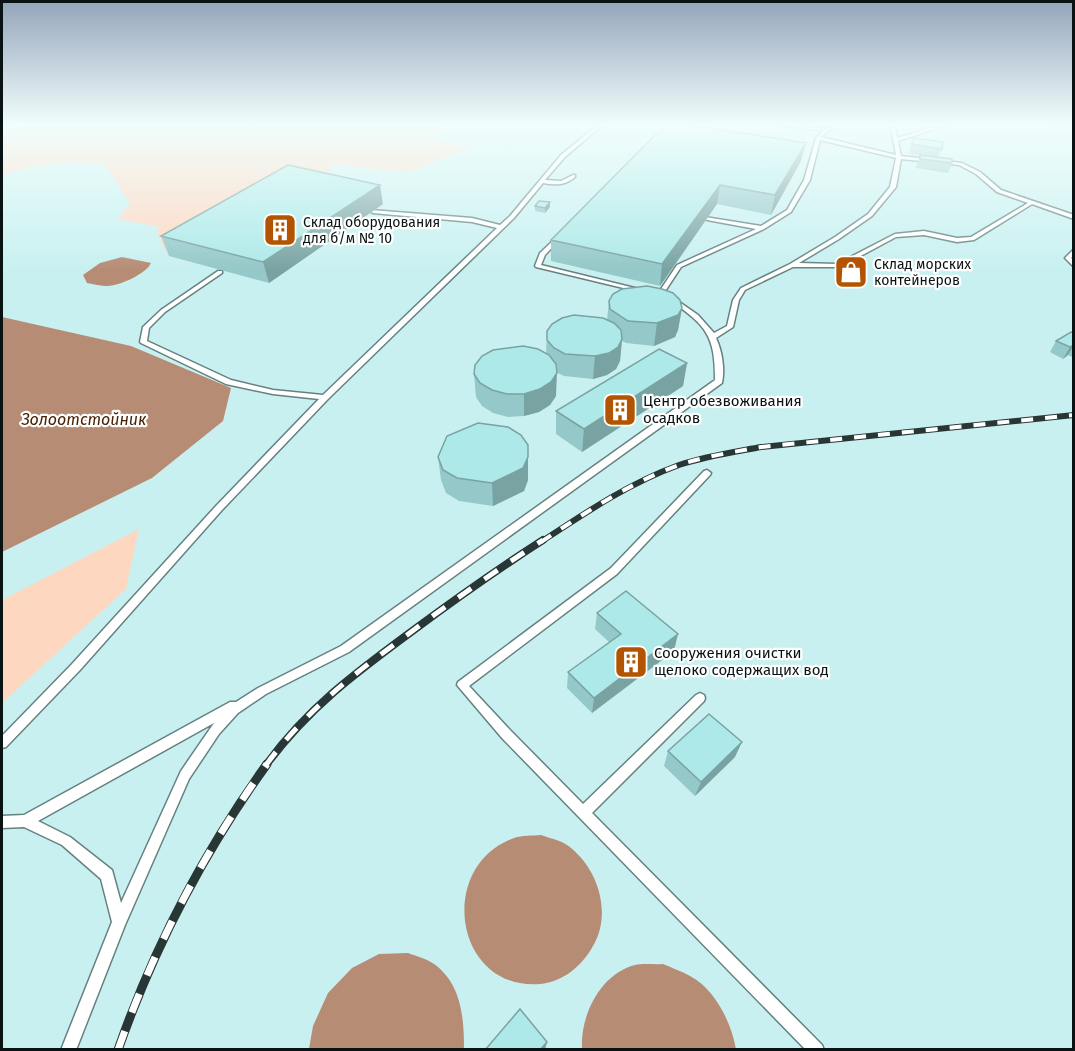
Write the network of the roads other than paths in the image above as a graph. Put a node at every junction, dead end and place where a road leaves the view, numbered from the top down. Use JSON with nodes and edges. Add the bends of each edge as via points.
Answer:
{"nodes":[{"id":1,"x":549,"y":172,"type":"edge"},
{"id":2,"x":809,"y":172,"type":"edge"},
{"id":3,"x":896,"y":172,"type":"edge"},
{"id":4,"x":976,"y":172,"type":"edge"},
{"id":5,"x":573,"y":176,"type":"dead end"},
{"id":6,"x":541,"y":181,"type":"junction"},
{"id":7,"x":1032,"y":203,"type":"junction"},
{"id":8,"x":773,"y":209,"type":"edge"},
{"id":9,"x":373,"y":211,"type":"dead end"},
{"id":10,"x":789,"y":211,"type":"junction"},
{"id":11,"x":1074,"y":217,"type":"edge"},
{"id":12,"x":707,"y":218,"type":"edge"},
{"id":13,"x":500,"y":227,"type":"junction"},
{"id":14,"x":762,"y":228,"type":"junction"},
{"id":15,"x":566,"y":230,"type":"edge"},
{"id":16,"x":1074,"y":250,"type":"edge"},
{"id":17,"x":792,"y":265,"type":"junction"},
{"id":18,"x":1074,"y":265,"type":"edge"},
{"id":19,"x":220,"y":272,"type":"dead end"},
{"id":20,"x":660,"y":295,"type":"junction"},
{"id":21,"x":714,"y":336,"type":"junction"},
{"id":22,"x":325,"y":397,"type":"junction"},
{"id":23,"x":707,"y":473,"type":"dead end"},
{"id":24,"x":262,"y":691,"type":"junction"},
{"id":25,"x":700,"y":698,"type":"dead end"},
{"id":26,"x":2,"y":743,"type":"edge"},
{"id":27,"x":583,"y":813,"type":"junction"},
{"id":28,"x":25,"y":821,"type":"junction"},
{"id":29,"x":2,"y":822,"type":"edge"},
{"id":30,"x":119,"y":922,"type":"junction"},
{"id":31,"x":68,"y":1050,"type":"edge"},
{"id":32,"x":817,"y":1050,"type":"edge"}],
"edges":[{"from":1,"to":6,"type":"lane"},
{"from":2,"to":10,"type":"lane"},
{"from":3,"to":17,"type":"lane","via":[[893,187],[870,215]]},
{"from":4,"to":7,"type":"lane","via":[[999,191]]},
{"from":5,"to":6,"type":"lane","via":[[559,184]]},
{"from":6,"to":13,"type":"lane"},
{"from":7,"to":11,"type":"lane"},
{"from":7,"to":17,"type":"lane","via":[[972,238],[909,234],[889,239],[838,266]]},
{"from":8,"to":10,"type":"lane"},
{"from":9,"to":13,"type":"lane","via":[[472,220]]},
{"from":10,"to":14,"type":"lane"},
{"from":12,"to":14,"type":"lane"},
{"from":13,"to":22,"type":"lane"},
{"from":14,"to":20,"type":"lane","via":[[680,266]]},
{"from":15,"to":20,"type":"lane","via":[[542,254],[538,266]]},
{"from":16,"to":18,"type":"lane","via":[[1068,258]]},
{"from":17,"to":21,"type":"lane","via":[[742,289],[729,327]]},
{"from":19,"to":22,"type":"lane","via":[[163,311],[146,327],[143,342],[229,382],[273,392]]},
{"from":20,"to":21,"type":"lane","via":[[697,315]]},
{"from":21,"to":24,"type":"lane","via":[[719,381],[345,649]]},
{"from":22,"to":26,"type":"lane"},
{"from":23,"to":27,"type":"lane","via":[[614,571],[462,685]]},
{"from":24,"to":28,"type":"lane"},
{"from":24,"to":30,"type":"lane","via":[[234,709],[185,775]]},
{"from":25,"to":27,"type":"lane"},
{"from":27,"to":32,"type":"lane"},
{"from":28,"to":29,"type":"lane"},
{"from":28,"to":30,"type":"lane","via":[[66,841],[107,874]]},
{"from":30,"to":31,"type":"lane"}]}
